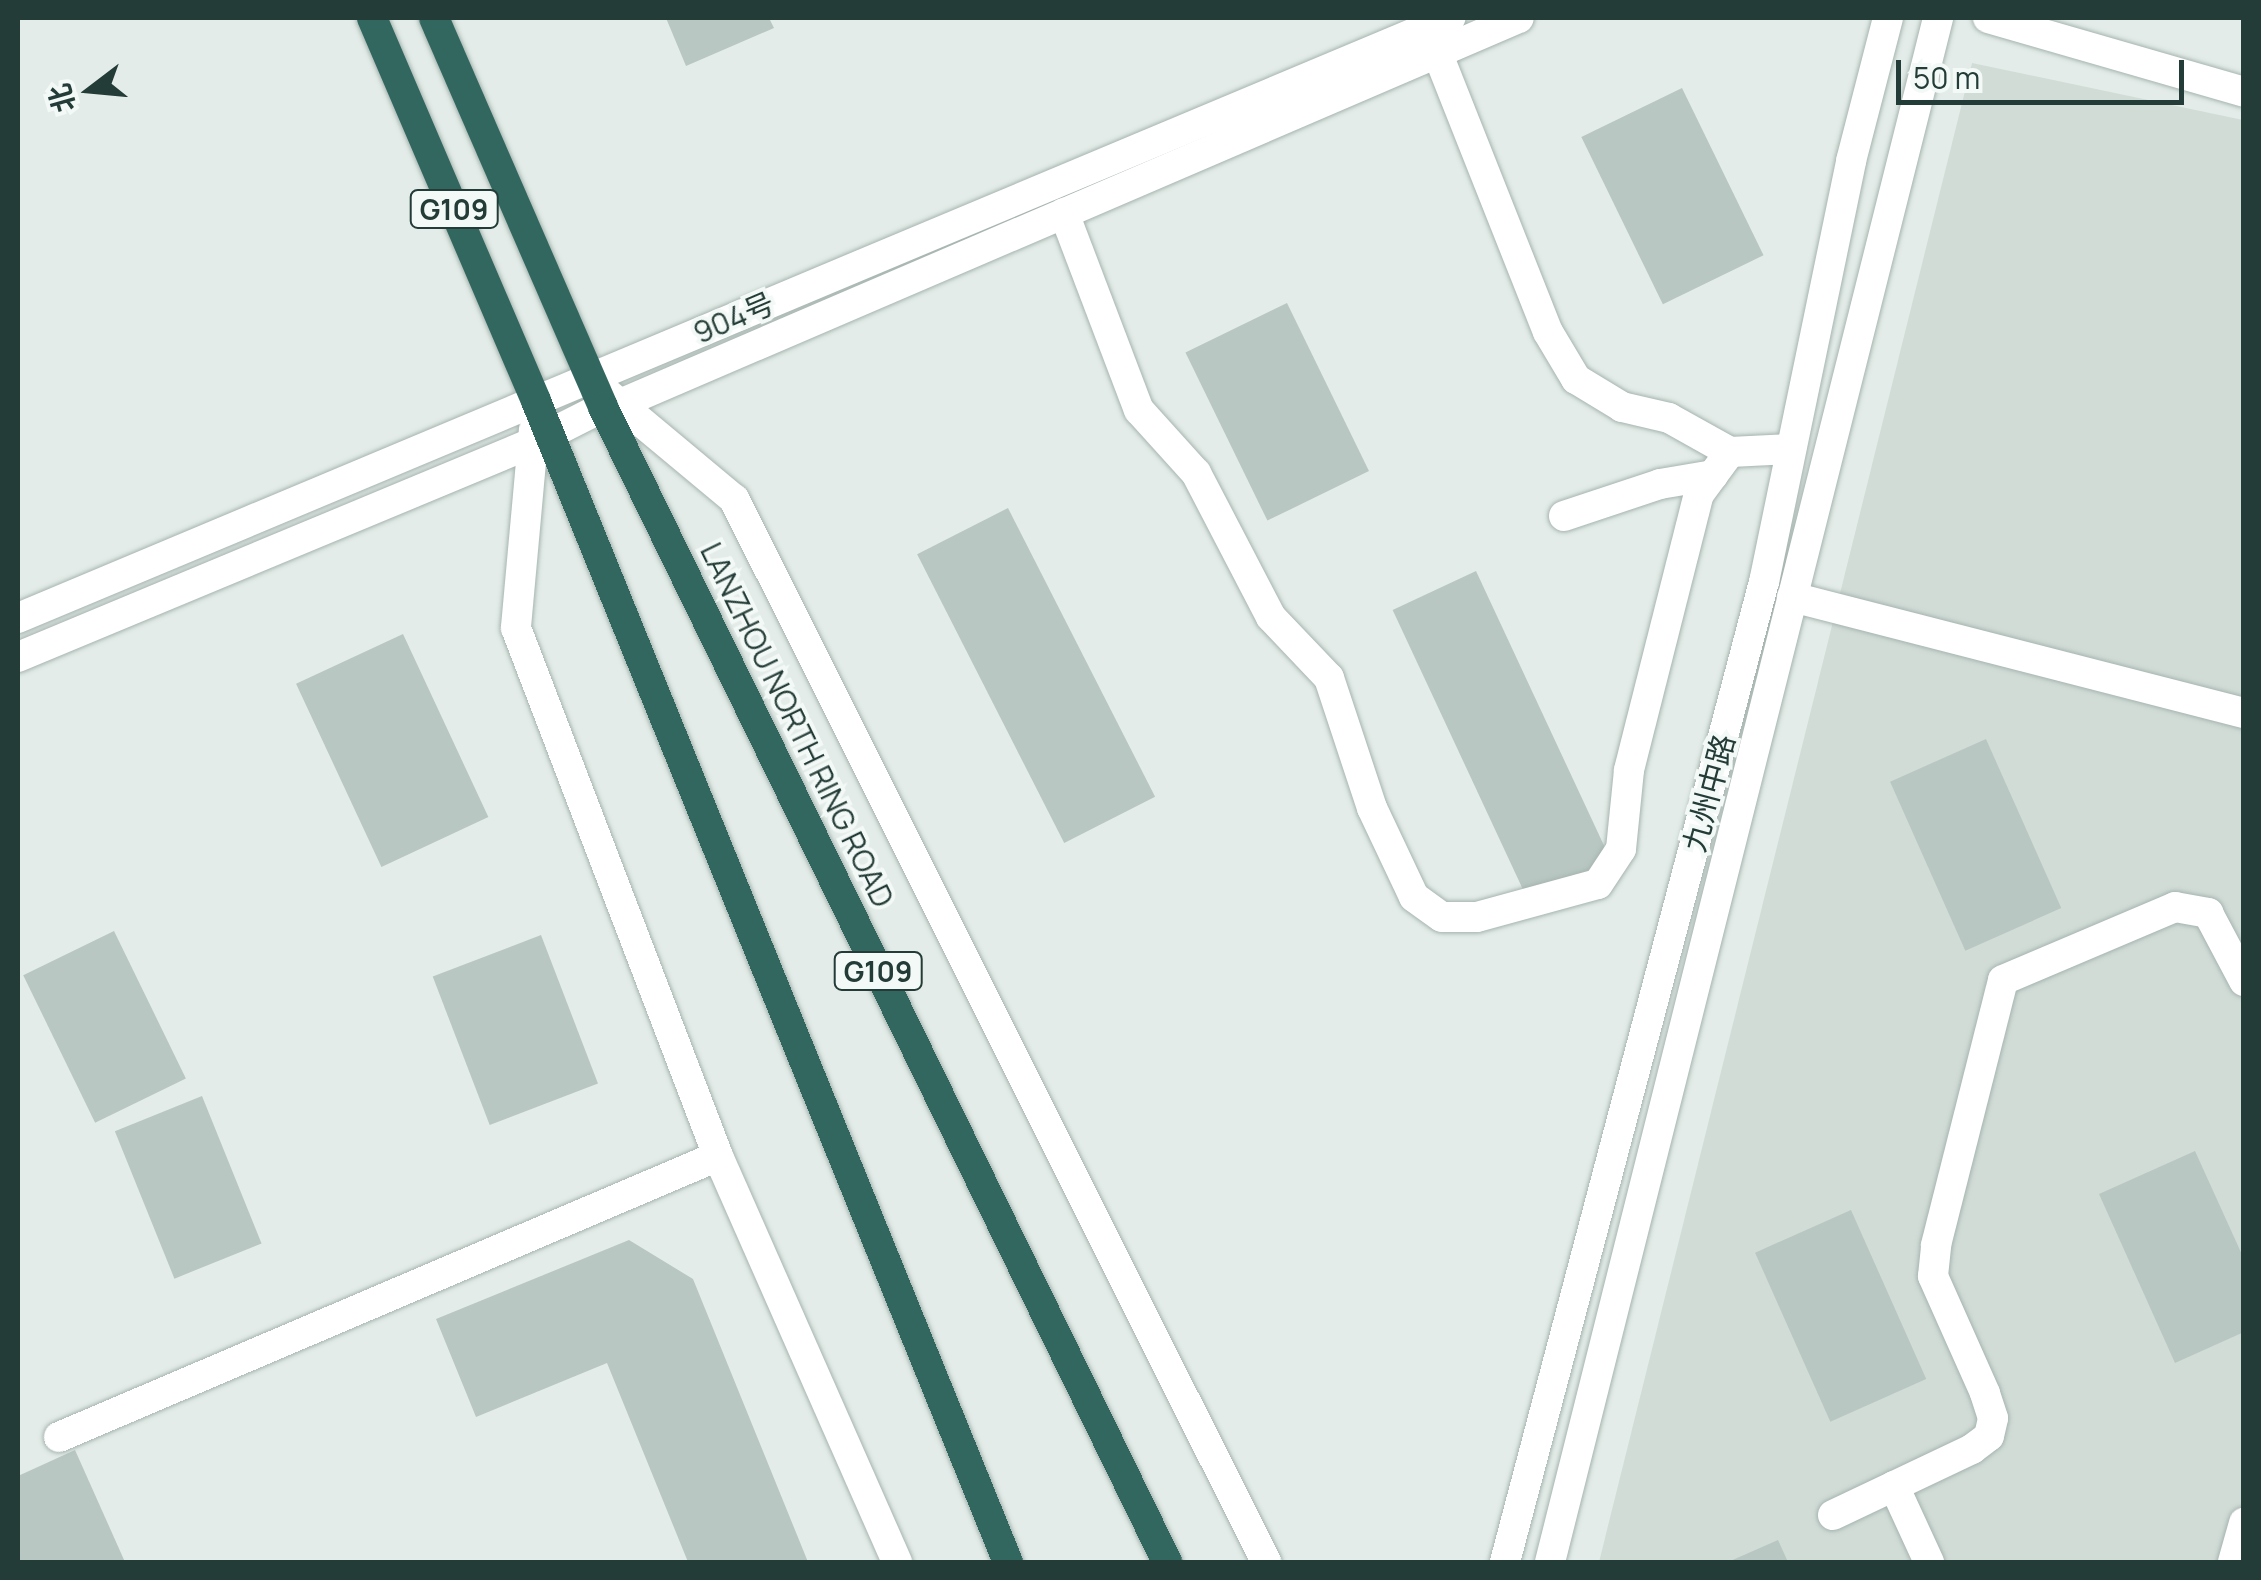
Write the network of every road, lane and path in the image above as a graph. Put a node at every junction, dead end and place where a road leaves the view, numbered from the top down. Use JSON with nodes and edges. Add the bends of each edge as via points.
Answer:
{"nodes":[{"id":1,"x":372,"y":18,"type":"edge"},
{"id":2,"x":434,"y":18,"type":"edge"},
{"id":3,"x":1450,"y":18,"type":"edge"},
{"id":4,"x":1519,"y":18,"type":"edge"},
{"id":5,"x":1888,"y":18,"type":"edge"},
{"id":6,"x":1938,"y":18,"type":"edge"},
{"id":7,"x":1988,"y":18,"type":"edge"},
{"id":8,"x":1438,"y":52,"type":"junction"},
{"id":9,"x":2244,"y":92,"type":"edge"},
{"id":10,"x":1064,"y":213,"type":"junction"},
{"id":11,"x":589,"y":379,"type":"junction"},
{"id":12,"x":536,"y":401,"type":"junction"},
{"id":13,"x":611,"y":406,"type":"junction"},
{"id":14,"x":541,"y":439,"type":"junction"},
{"id":15,"x":1791,"y":449,"type":"junction"},
{"id":16,"x":1722,"y":463,"type":"junction"},
{"id":17,"x":1564,"y":516,"type":"dead end"},
{"id":18,"x":1792,"y":597,"type":"junction"},
{"id":19,"x":18,"y":618,"type":"edge"},
{"id":20,"x":18,"y":657,"type":"edge"},
{"id":21,"x":2244,"y":714,"type":"edge"},
{"id":22,"x":2244,"y":981,"type":"edge"},
{"id":23,"x":718,"y":1156,"type":"junction"},
{"id":24,"x":58,"y":1437,"type":"dead end"},
{"id":25,"x":1894,"y":1486,"type":"junction"},
{"id":26,"x":1833,"y":1515,"type":"dead end"},
{"id":27,"x":2244,"y":1522,"type":"edge"},
{"id":28,"x":897,"y":1562,"type":"edge"},
{"id":29,"x":1008,"y":1562,"type":"edge"},
{"id":30,"x":1167,"y":1562,"type":"edge"},
{"id":31,"x":1266,"y":1562,"type":"edge"},
{"id":32,"x":1505,"y":1562,"type":"edge"},
{"id":33,"x":1550,"y":1562,"type":"edge"},
{"id":34,"x":1929,"y":1562,"type":"edge"},
{"id":35,"x":2233,"y":1562,"type":"edge"}],
"edges":[{"from":1,"to":12,"type":"highway","number":"G109"},
{"from":2,"to":11,"type":"highway","name":"LANZHOU NORTH RING ROAD","number":"G109"},
{"from":3,"to":11,"type":"street","name":"904号"},
{"from":4,"to":8,"type":"street"},
{"from":5,"to":15,"type":"street","name":"九州中路"},
{"from":6,"to":18,"type":"street"},
{"from":7,"to":9,"type":"street"},
{"from":8,"to":10,"type":"street"},
{"from":8,"to":16,"type":"street","via":[[1548,332],[1576,379],[1622,407],[1669,418]]},
{"from":10,"to":13,"type":"street"},
{"from":10,"to":16,"type":"street","via":[[1139,410],[1196,473],[1272,617],[1330,678],[1372,808],[1414,897],[1442,916],[1476,918],[1598,884],[1622,850],[1628,770],[1699,494]]},
{"from":11,"to":12,"type":"street","name":"904号"},
{"from":11,"to":13,"type":"highway","name":"LANZHOU NORTH RING ROAD","number":"G109"},
{"from":12,"to":14,"type":"highway","number":"G109"},
{"from":12,"to":19,"type":"street","name":"904号"},
{"from":13,"to":14,"type":"street"},
{"from":13,"to":30,"type":"highway","name":"LANZHOU NORTH RING ROAD","number":"G109"},
{"from":13,"to":31,"type":"street","via":[[734,499]]},
{"from":14,"to":20,"type":"street"},
{"from":14,"to":23,"type":"street","via":[[516,628]]},
{"from":14,"to":29,"type":"highway","number":"G109"},
{"from":15,"to":16,"type":"street"},
{"from":15,"to":32,"type":"street","name":"九州中路","via":[[1764,582]]},
{"from":16,"to":17,"type":"street"},
{"from":18,"to":21,"type":"street"},
{"from":18,"to":33,"type":"street"},
{"from":22,"to":25,"type":"street","via":[[2208,913],[2175,907],[2003,980],[1933,1276],[1993,1418],[1989,1436],[1972,1449]]},
{"from":23,"to":24,"type":"street"},
{"from":23,"to":28,"type":"street"},
{"from":25,"to":26,"type":"street"},
{"from":25,"to":34,"type":"street"},
{"from":27,"to":35,"type":"street"}]}
